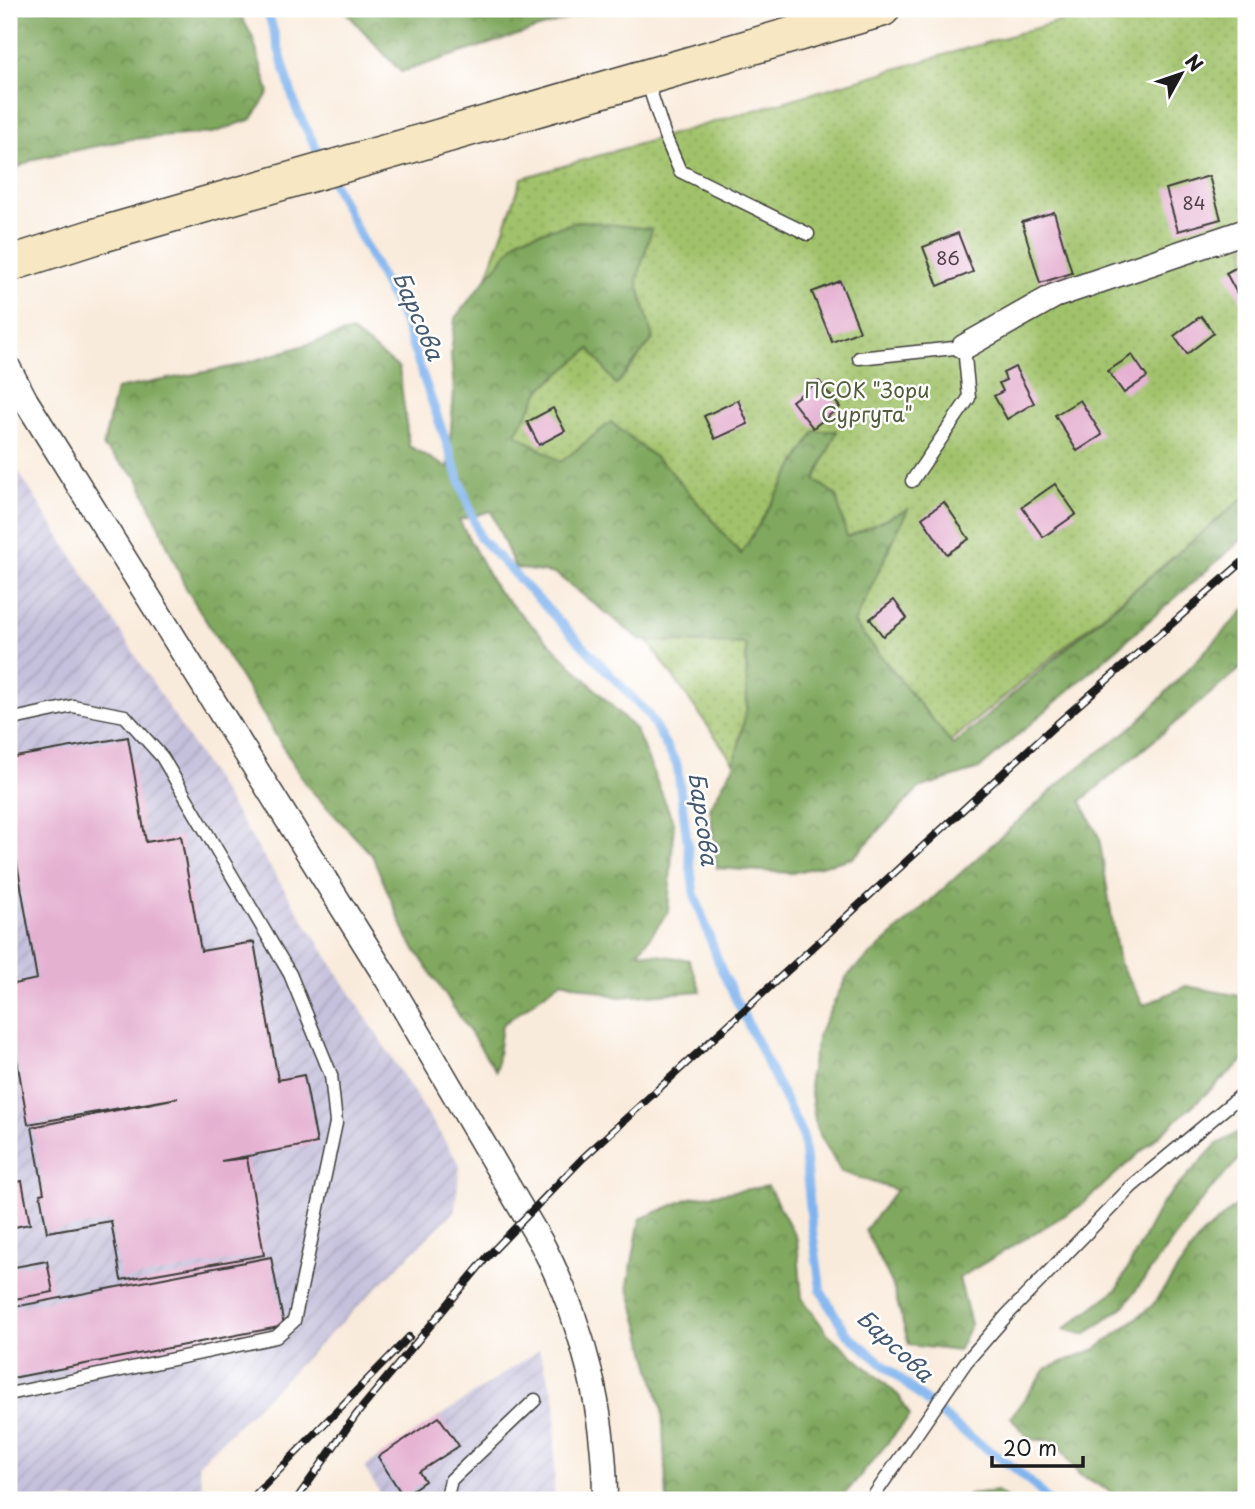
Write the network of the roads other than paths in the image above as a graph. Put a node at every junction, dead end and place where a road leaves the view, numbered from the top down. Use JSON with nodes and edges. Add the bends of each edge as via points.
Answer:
{"nodes":[{"id":1,"x":883,"y":9,"type":"edge"},
{"id":2,"x":646,"y":77,"type":"junction"},
{"id":3,"x":1246,"y":231,"type":"edge"},
{"id":4,"x":808,"y":234,"type":"dead end"},
{"id":5,"x":9,"y":264,"type":"edge"},
{"id":6,"x":964,"y":347,"type":"junction"},
{"id":7,"x":859,"y":358,"type":"dead end"},
{"id":8,"x":9,"y":369,"type":"edge"},
{"id":9,"x":912,"y":481,"type":"dead end"},
{"id":10,"x":9,"y":720,"type":"edge"},
{"id":11,"x":1246,"y":1091,"type":"edge"},
{"id":12,"x":9,"y":1394,"type":"edge"},
{"id":13,"x":535,"y":1400,"type":"dead end"},
{"id":14,"x":446,"y":1500,"type":"edge"},
{"id":15,"x":605,"y":1500,"type":"edge"},
{"id":16,"x":871,"y":1500,"type":"edge"}],
"edges":[{"from":1,"to":2,"type":"main road"},
{"from":2,"to":4,"type":"lane","via":[[680,171]]},
{"from":2,"to":5,"type":"main road"},
{"from":3,"to":6,"type":"street","via":[[1054,296]]},
{"from":6,"to":7,"type":"lane"},
{"from":6,"to":9,"type":"lane","via":[[970,398]]},
{"from":8,"to":15,"type":"street","via":[[387,979],[548,1255],[583,1344],[597,1413]]},
{"from":10,"to":12,"type":"lane","via":[[73,706],[125,716],[162,757],[290,974],[331,1075],[336,1123],[294,1321],[276,1337]]},
{"from":11,"to":16,"type":"lane","via":[[1131,1187],[1007,1315],[966,1362]]},
{"from":13,"to":14,"type":"lane","via":[[451,1479]]}]}
